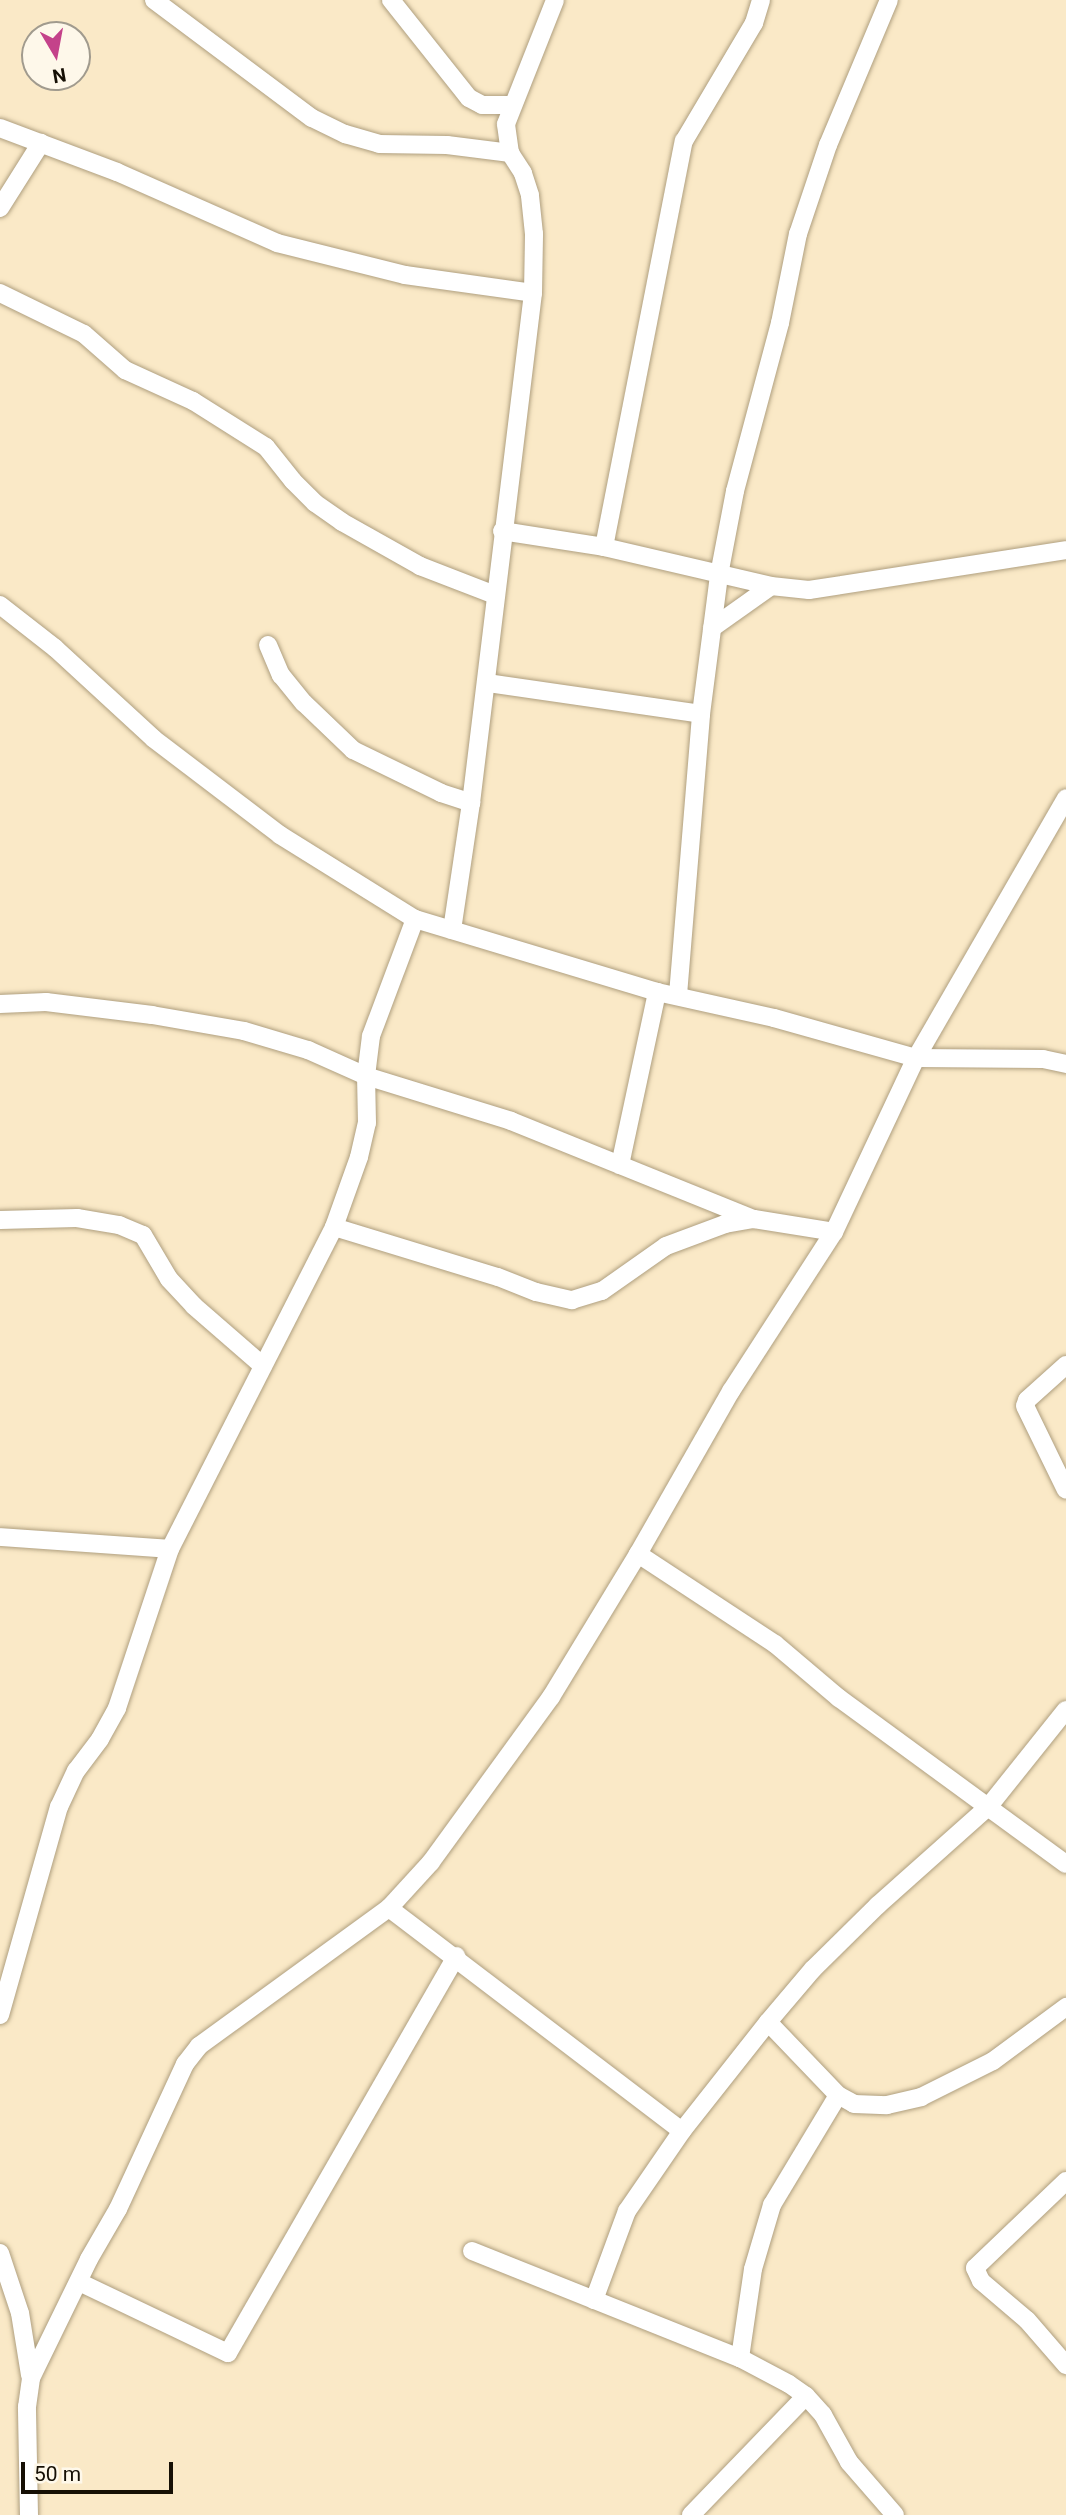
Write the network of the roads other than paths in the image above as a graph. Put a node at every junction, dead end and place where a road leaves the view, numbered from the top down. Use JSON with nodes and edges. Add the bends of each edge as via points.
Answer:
{"nodes":[{"id":1,"x":154,"y":0,"type":"edge"},
{"id":2,"x":391,"y":0,"type":"edge"},
{"id":3,"x":555,"y":0,"type":"edge"},
{"id":4,"x":761,"y":0,"type":"edge"},
{"id":5,"x":889,"y":0,"type":"edge"},
{"id":6,"x":513,"y":105,"type":"junction"},
{"id":7,"x":0,"y":128,"type":"edge"},
{"id":8,"x":41,"y":143,"type":"junction"},
{"id":9,"x":510,"y":153,"type":"junction"},
{"id":10,"x":0,"y":208,"type":"edge"},
{"id":11,"x":0,"y":293,"type":"edge"},
{"id":12,"x":533,"y":293,"type":"junction"},
{"id":13,"x":502,"y":531,"type":"junction"},
{"id":14,"x":604,"y":547,"type":"junction"},
{"id":15,"x":1066,"y":550,"type":"edge"},
{"id":16,"x":719,"y":575,"type":"junction"},
{"id":17,"x":771,"y":586,"type":"junction"},
{"id":18,"x":495,"y":595,"type":"junction"},
{"id":19,"x":0,"y":605,"type":"edge"},
{"id":20,"x":712,"y":628,"type":"junction"},
{"id":21,"x":268,"y":645,"type":"dead end"},
{"id":22,"x":487,"y":683,"type":"junction"},
{"id":23,"x":701,"y":714,"type":"junction"},
{"id":24,"x":1066,"y":798,"type":"edge"},
{"id":25,"x":471,"y":803,"type":"junction"},
{"id":26,"x":415,"y":919,"type":"junction"},
{"id":27,"x":452,"y":930,"type":"junction"},
{"id":28,"x":657,"y":992,"type":"junction"},
{"id":29,"x":678,"y":995,"type":"junction"},
{"id":30,"x":0,"y":1004,"type":"edge"},
{"id":31,"x":916,"y":1058,"type":"junction"},
{"id":32,"x":1066,"y":1064,"type":"edge"},
{"id":33,"x":366,"y":1076,"type":"junction"},
{"id":34,"x":620,"y":1165,"type":"junction"},
{"id":35,"x":754,"y":1219,"type":"junction"},
{"id":36,"x":0,"y":1220,"type":"edge"},
{"id":37,"x":334,"y":1227,"type":"junction"},
{"id":38,"x":834,"y":1232,"type":"junction"},
{"id":39,"x":1066,"y":1365,"type":"edge"},
{"id":40,"x":263,"y":1366,"type":"junction"},
{"id":41,"x":1066,"y":1490,"type":"edge"},
{"id":42,"x":0,"y":1537,"type":"edge"},
{"id":43,"x":170,"y":1549,"type":"junction"},
{"id":44,"x":638,"y":1554,"type":"junction"},
{"id":45,"x":1066,"y":1710,"type":"edge"},
{"id":46,"x":989,"y":1806,"type":"junction"},
{"id":47,"x":1066,"y":1864,"type":"edge"},
{"id":48,"x":389,"y":1908,"type":"junction"},
{"id":49,"x":456,"y":1956,"type":"junction"},
{"id":50,"x":1066,"y":2007,"type":"edge"},
{"id":51,"x":0,"y":2015,"type":"edge"},
{"id":52,"x":768,"y":2022,"type":"junction"},
{"id":53,"x":838,"y":2095,"type":"junction"},
{"id":54,"x":682,"y":2132,"type":"junction"},
{"id":55,"x":1066,"y":2181,"type":"edge"},
{"id":56,"x":472,"y":2251,"type":"dead end"},
{"id":57,"x":0,"y":2253,"type":"edge"},
{"id":58,"x":79,"y":2282,"type":"junction"},
{"id":59,"x":594,"y":2300,"type":"junction"},
{"id":60,"x":740,"y":2358,"type":"junction"},
{"id":61,"x":1066,"y":2365,"type":"edge"},
{"id":62,"x":31,"y":2378,"type":"junction"},
{"id":63,"x":806,"y":2396,"type":"junction"},
{"id":64,"x":29,"y":2515,"type":"edge"},
{"id":65,"x":691,"y":2515,"type":"edge"},
{"id":66,"x":895,"y":2515,"type":"edge"}],
"edges":[{"from":1,"to":9,"type":"street","via":[[312,118],[345,134],[379,144],[447,145]]},
{"from":2,"to":6,"type":"street","via":[[469,98],[482,105]]},
{"from":3,"to":6,"type":"street"},
{"from":4,"to":14,"type":"street","via":[[754,23],[684,141]]},
{"from":5,"to":16,"type":"street","via":[[828,145],[798,234]]},
{"from":6,"to":9,"type":"street","via":[[506,124]]},
{"from":7,"to":8,"type":"street"},
{"from":8,"to":10,"type":"street"},
{"from":8,"to":12,"type":"street","via":[[277,243],[405,275]]},
{"from":9,"to":12,"type":"street","via":[[530,195]]},
{"from":11,"to":18,"type":"street","via":[[84,334],[125,370],[193,401],[266,447],[307,495],[342,522],[419,566]]},
{"from":12,"to":13,"type":"street"},
{"from":13,"to":14,"type":"street"},
{"from":13,"to":18,"type":"street"},
{"from":14,"to":16,"type":"street"},
{"from":15,"to":17,"type":"street","via":[[844,586],[809,590]]},
{"from":16,"to":17,"type":"street"},
{"from":16,"to":20,"type":"street"},
{"from":17,"to":20,"type":"street"},
{"from":18,"to":22,"type":"street"},
{"from":19,"to":26,"type":"street","via":[[55,648],[153,739],[269,827]]},
{"from":20,"to":23,"type":"street"},
{"from":21,"to":25,"type":"street","via":[[288,684],[353,750]]},
{"from":22,"to":23,"type":"street"},
{"from":22,"to":25,"type":"street"},
{"from":23,"to":29,"type":"street"},
{"from":24,"to":31,"type":"street"},
{"from":25,"to":27,"type":"street"},
{"from":26,"to":27,"type":"street"},
{"from":26,"to":33,"type":"street","via":[[371,1036]]},
{"from":27,"to":28,"type":"street"},
{"from":28,"to":29,"type":"street"},
{"from":28,"to":34,"type":"street"},
{"from":29,"to":31,"type":"street"},
{"from":30,"to":33,"type":"street","via":[[46,1002],[244,1031],[308,1050]]},
{"from":31,"to":32,"type":"street","via":[[1043,1059]]},
{"from":31,"to":38,"type":"street"},
{"from":33,"to":34,"type":"street","via":[[511,1121]]},
{"from":33,"to":37,"type":"street","via":[[367,1124]]},
{"from":34,"to":35,"type":"street"},
{"from":35,"to":37,"type":"street","via":[[725,1224],[666,1247],[601,1291],[572,1300]]},
{"from":35,"to":38,"type":"street"},
{"from":36,"to":40,"type":"street","via":[[77,1218],[119,1224],[143,1235],[169,1279]]},
{"from":37,"to":40,"type":"street"},
{"from":38,"to":44,"type":"street","via":[[731,1391]]},
{"from":39,"to":41,"type":"street","via":[[1025,1406]]},
{"from":40,"to":43,"type":"street"},
{"from":42,"to":43,"type":"street"},
{"from":43,"to":51,"type":"street","via":[[117,1708],[76,1771],[59,1807]]},
{"from":44,"to":46,"type":"street","via":[[775,1644],[839,1698]]},
{"from":44,"to":48,"type":"street","via":[[513,1752],[432,1862]]},
{"from":45,"to":46,"type":"street"},
{"from":46,"to":47,"type":"street"},
{"from":46,"to":52,"type":"street","via":[[878,1905],[813,1969]]},
{"from":48,"to":49,"type":"street"},
{"from":48,"to":58,"type":"street","via":[[199,2046],[185,2064]]},
{"from":49,"to":54,"type":"street"},
{"from":49,"to":58,"type":"street","via":[[228,2353]]},
{"from":50,"to":53,"type":"street","via":[[993,2061],[921,2097],[865,2106]]},
{"from":52,"to":53,"type":"street"},
{"from":52,"to":54,"type":"street"},
{"from":53,"to":60,"type":"street","via":[[772,2205],[752,2269]]},
{"from":54,"to":59,"type":"street","via":[[627,2211]]},
{"from":55,"to":61,"type":"street","via":[[975,2268],[981,2281],[1018,2311]]},
{"from":56,"to":59,"type":"street"},
{"from":57,"to":62,"type":"street","via":[[20,2313]]},
{"from":58,"to":62,"type":"street"},
{"from":59,"to":60,"type":"street"},
{"from":60,"to":63,"type":"street"},
{"from":62,"to":64,"type":"street","via":[[27,2407]]},
{"from":63,"to":65,"type":"street"},
{"from":63,"to":66,"type":"street","via":[[823,2415],[849,2462]]}]}
